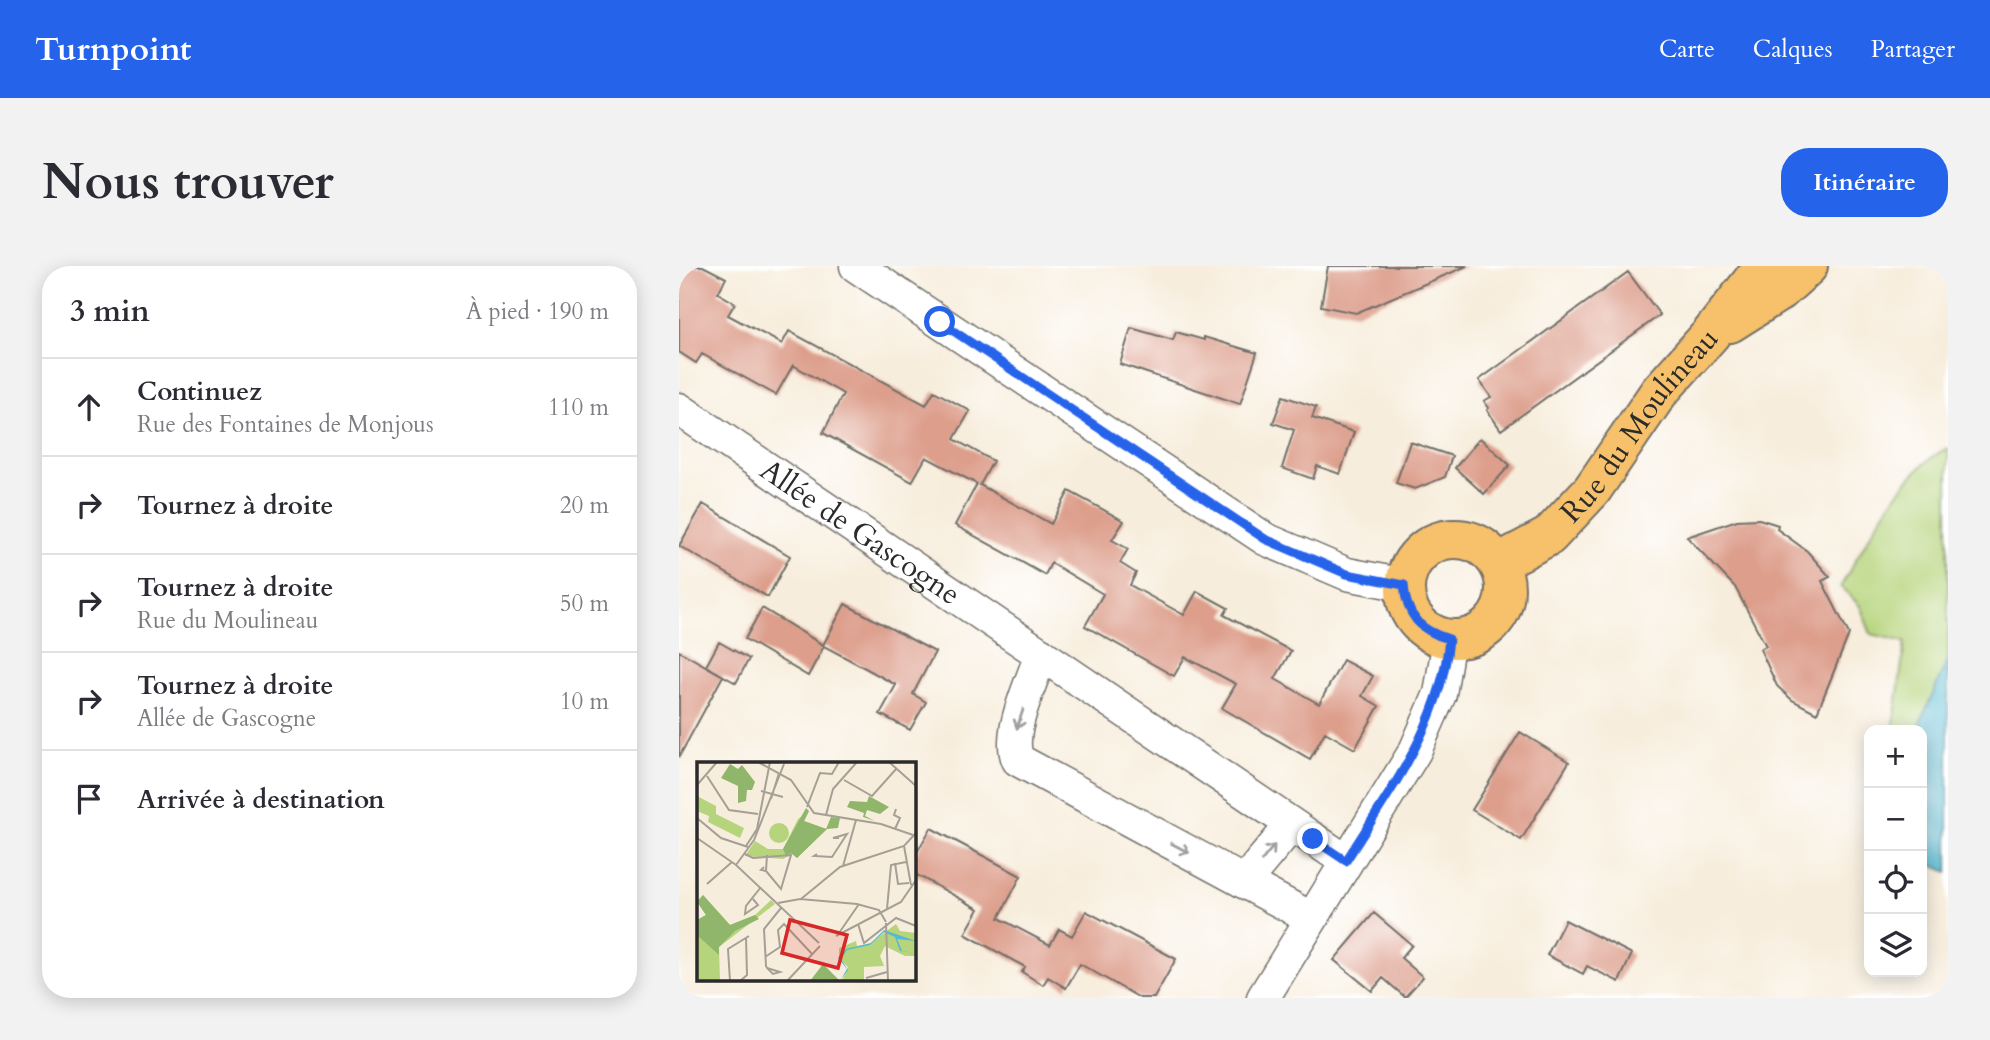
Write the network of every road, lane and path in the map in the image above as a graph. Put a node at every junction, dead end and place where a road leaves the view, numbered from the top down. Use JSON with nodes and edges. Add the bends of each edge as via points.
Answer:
{"nodes":[{"id":1,"x":856,"y":266,"type":"edge"},
{"id":2,"x":1808,"y":266,"type":"edge"},
{"id":3,"x":1761,"y":267,"type":"edge"},
{"id":4,"x":1710,"y":335,"type":"junction"},
{"id":5,"x":679,"y":409,"type":"edge"},
{"id":6,"x":1498,"y":563,"type":"junction"},
{"id":7,"x":1404,"y":585,"type":"junction"},
{"id":8,"x":1449,"y":639,"type":"junction"},
{"id":9,"x":1041,"y":654,"type":"junction"},
{"id":10,"x":1287,"y":822,"type":"junction"},
{"id":11,"x":1346,"y":861,"type":"junction"},
{"id":12,"x":1244,"y":882,"type":"junction"},
{"id":13,"x":1311,"y":918,"type":"junction"},
{"id":14,"x":1263,"y":998,"type":"edge"}],
"edges":[{"from":1,"to":7,"type":"street","via":[[1265,539],[1347,574]]},
{"from":2,"to":4,"type":"main road","via":[[1779,292]]},
{"from":3,"to":4,"type":"main road","name":"Rue du Moulineau"},
{"from":4,"to":6,"type":"main road","name":"Rue du Moulineau","via":[[1659,392],[1592,490],[1549,536]]},
{"from":5,"to":9,"type":"street","name":"Allée de Gascogne"},
{"from":6,"to":7,"type":"main road","via":[[1474,543],[1443,540],[1416,556]]},
{"from":6,"to":8,"type":"main road","via":[[1505,593],[1497,616],[1480,633]]},
{"from":7,"to":8,"type":"main road","via":[[1411,615],[1427,631]]},
{"from":8,"to":11,"type":"street","via":[[1440,694],[1415,751]]},
{"from":9,"to":10,"type":"street","name":"Allée de Gascogne"},
{"from":9,"to":12,"type":"street","one_way":true,"via":[[1015,734],[1013,749],[1018,760]]},
{"from":10,"to":11,"type":"street","name":"Allée de Gascogne"},
{"from":12,"to":10,"type":"street","one_way":true,"via":[[1284,834]]},
{"from":11,"to":13,"type":"street"},
{"from":12,"to":13,"type":"street"},
{"from":13,"to":14,"type":"street"}]}
